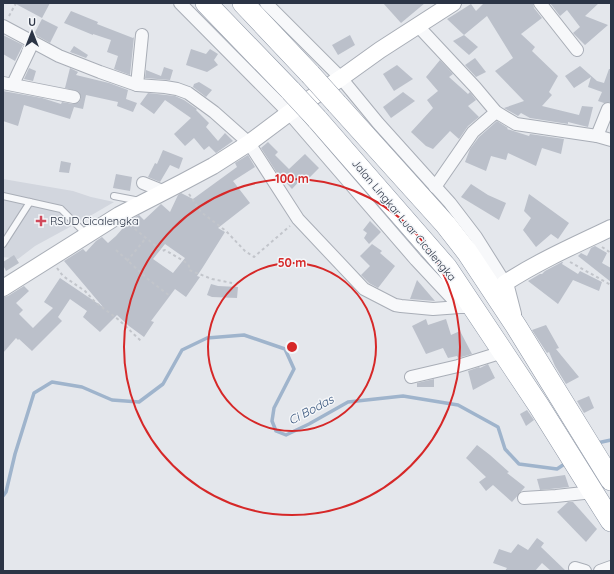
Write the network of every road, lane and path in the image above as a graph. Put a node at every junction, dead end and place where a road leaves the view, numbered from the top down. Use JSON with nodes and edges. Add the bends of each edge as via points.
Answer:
{"nodes":[{"id":1,"x":16,"y":3,"type":"edge"},
{"id":2,"x":180,"y":3,"type":"edge"},
{"id":3,"x":206,"y":3,"type":"edge"},
{"id":4,"x":243,"y":3,"type":"edge"},
{"id":5,"x":266,"y":3,"type":"edge"},
{"id":6,"x":453,"y":3,"type":"edge"},
{"id":7,"x":540,"y":3,"type":"edge"},
{"id":8,"x":417,"y":25,"type":"junction"},
{"id":9,"x":3,"y":26,"type":"edge"},
{"id":10,"x":142,"y":35,"type":"dead end"},
{"id":11,"x":33,"y":42,"type":"junction"},
{"id":12,"x":577,"y":50,"type":"dead end"},
{"id":13,"x":341,"y":78,"type":"junction"},
{"id":14,"x":8,"y":84,"type":"edge"},
{"id":15,"x":137,"y":85,"type":"junction"},
{"id":16,"x":74,"y":97,"type":"dead end"},
{"id":17,"x":608,"y":109,"type":"dead end"},
{"id":18,"x":496,"y":112,"type":"junction"},
{"id":19,"x":289,"y":113,"type":"junction"},
{"id":20,"x":597,"y":136,"type":"junction"},
{"id":21,"x":611,"y":140,"type":"edge"},
{"id":22,"x":249,"y":143,"type":"junction"},
{"id":23,"x":183,"y":182,"type":"junction"},
{"id":24,"x":143,"y":183,"type":"dead end"},
{"id":25,"x":435,"y":187,"type":"junction"},
{"id":26,"x":165,"y":192,"type":"junction"},
{"id":27,"x":3,"y":196,"type":"edge"},
{"id":28,"x":114,"y":196,"type":"dead end"},
{"id":29,"x":144,"y":201,"type":"junction"},
{"id":30,"x":30,"y":202,"type":"junction"},
{"id":31,"x":118,"y":214,"type":"junction"},
{"id":32,"x":298,"y":219,"type":"junction"},
{"id":33,"x":611,"y":228,"type":"edge"},
{"id":34,"x":87,"y":235,"type":"junction"},
{"id":35,"x":146,"y":238,"type":"junction"},
{"id":36,"x":3,"y":244,"type":"edge"},
{"id":37,"x":116,"y":250,"type":"dead end"},
{"id":38,"x":555,"y":254,"type":"junction"},
{"id":39,"x":49,"y":258,"type":"junction"},
{"id":40,"x":127,"y":261,"type":"junction"},
{"id":41,"x":232,"y":283,"type":"dead end"},
{"id":42,"x":505,"y":283,"type":"junction"},
{"id":43,"x":611,"y":285,"type":"edge"},
{"id":44,"x":3,"y":288,"type":"edge"},
{"id":45,"x":170,"y":296,"type":"dead end"},
{"id":46,"x":467,"y":307,"type":"junction"},
{"id":47,"x":516,"y":326,"type":"junction"},
{"id":48,"x":142,"y":342,"type":"dead end"},
{"id":49,"x":503,"y":352,"type":"junction"},
{"id":50,"x":411,"y":377,"type":"dead end"},
{"id":51,"x":609,"y":477,"type":"edge"},
{"id":52,"x":591,"y":488,"type":"junction"},
{"id":53,"x":524,"y":498,"type":"dead end"},
{"id":54,"x":611,"y":521,"type":"edge"},
{"id":55,"x":611,"y":567,"type":"edge"},
{"id":56,"x":600,"y":571,"type":"edge"}],
"edges":[{"from":1,"to":9,"type":"path"},
{"from":2,"to":19,"type":"street"},
{"from":3,"to":46,"type":"highway","name":"Jalan Lingkar Luar Cicalengka","bridge":true,"via":[[317,119],[447,268]]},
{"from":4,"to":47,"type":"highway","bridge":true,"via":[[446,226],[467,252]]},
{"from":5,"to":13,"type":"street"},
{"from":6,"to":8,"type":"street"},
{"from":7,"to":12,"type":"street"},
{"from":8,"to":13,"type":"street"},
{"from":8,"to":18,"type":"street"},
{"from":9,"to":11,"type":"street"},
{"from":10,"to":15,"type":"street"},
{"from":11,"to":14,"type":"street"},
{"from":11,"to":15,"type":"street","via":[[59,56]]},
{"from":13,"to":19,"type":"street"},
{"from":13,"to":25,"type":"street"},
{"from":14,"to":16,"type":"street"},
{"from":15,"to":22,"type":"street","via":[[165,87],[188,93]]},
{"from":17,"to":20,"type":"street"},
{"from":18,"to":20,"type":"street","via":[[516,124]]},
{"from":18,"to":25,"type":"street","via":[[473,132]]},
{"from":19,"to":22,"type":"street"},
{"from":19,"to":46,"type":"street","via":[[416,260]]},
{"from":20,"to":21,"type":"street"},
{"from":22,"to":23,"type":"street"},
{"from":22,"to":32,"type":"street"},
{"from":23,"to":26,"type":"street"},
{"from":23,"to":32,"type":"path","via":[[201,212],[254,257]]},
{"from":24,"to":26,"type":"street"},
{"from":25,"to":42,"type":"street","via":[[476,237]]},
{"from":26,"to":29,"type":"street"},
{"from":27,"to":30,"type":"lane"},
{"from":28,"to":29,"type":"lane"},
{"from":29,"to":31,"type":"street"},
{"from":30,"to":34,"type":"lane","via":[[61,209]]},
{"from":30,"to":36,"type":"lane"},
{"from":31,"to":34,"type":"street"},
{"from":31,"to":35,"type":"path"},
{"from":32,"to":46,"type":"street","via":[[364,288],[395,305],[433,309]]},
{"from":33,"to":38,"type":"street"},
{"from":34,"to":39,"type":"street"},
{"from":35,"to":40,"type":"path"},
{"from":35,"to":41,"type":"path","via":[[162,251],[165,250],[187,263],[189,270]]},
{"from":37,"to":40,"type":"path"},
{"from":38,"to":42,"type":"street"},
{"from":38,"to":43,"type":"path"},
{"from":39,"to":44,"type":"street"},
{"from":39,"to":48,"type":"path","via":[[63,276],[120,320]]},
{"from":40,"to":45,"type":"path"},
{"from":42,"to":47,"type":"street"},
{"from":46,"to":49,"type":"highway","name":"Jalan Lingkar Luar Cicalengka"},
{"from":47,"to":51,"type":"highway"},
{"from":49,"to":50,"type":"street"},
{"from":49,"to":52,"type":"highway","name":"Jalan Lingkar Luar Cicalengka"},
{"from":52,"to":53,"type":"street","via":[[556,496]]},
{"from":52,"to":54,"type":"highway","name":"Jalan Lingkar Luar Cicalengka"},
{"from":55,"to":56,"type":"street"}]}
